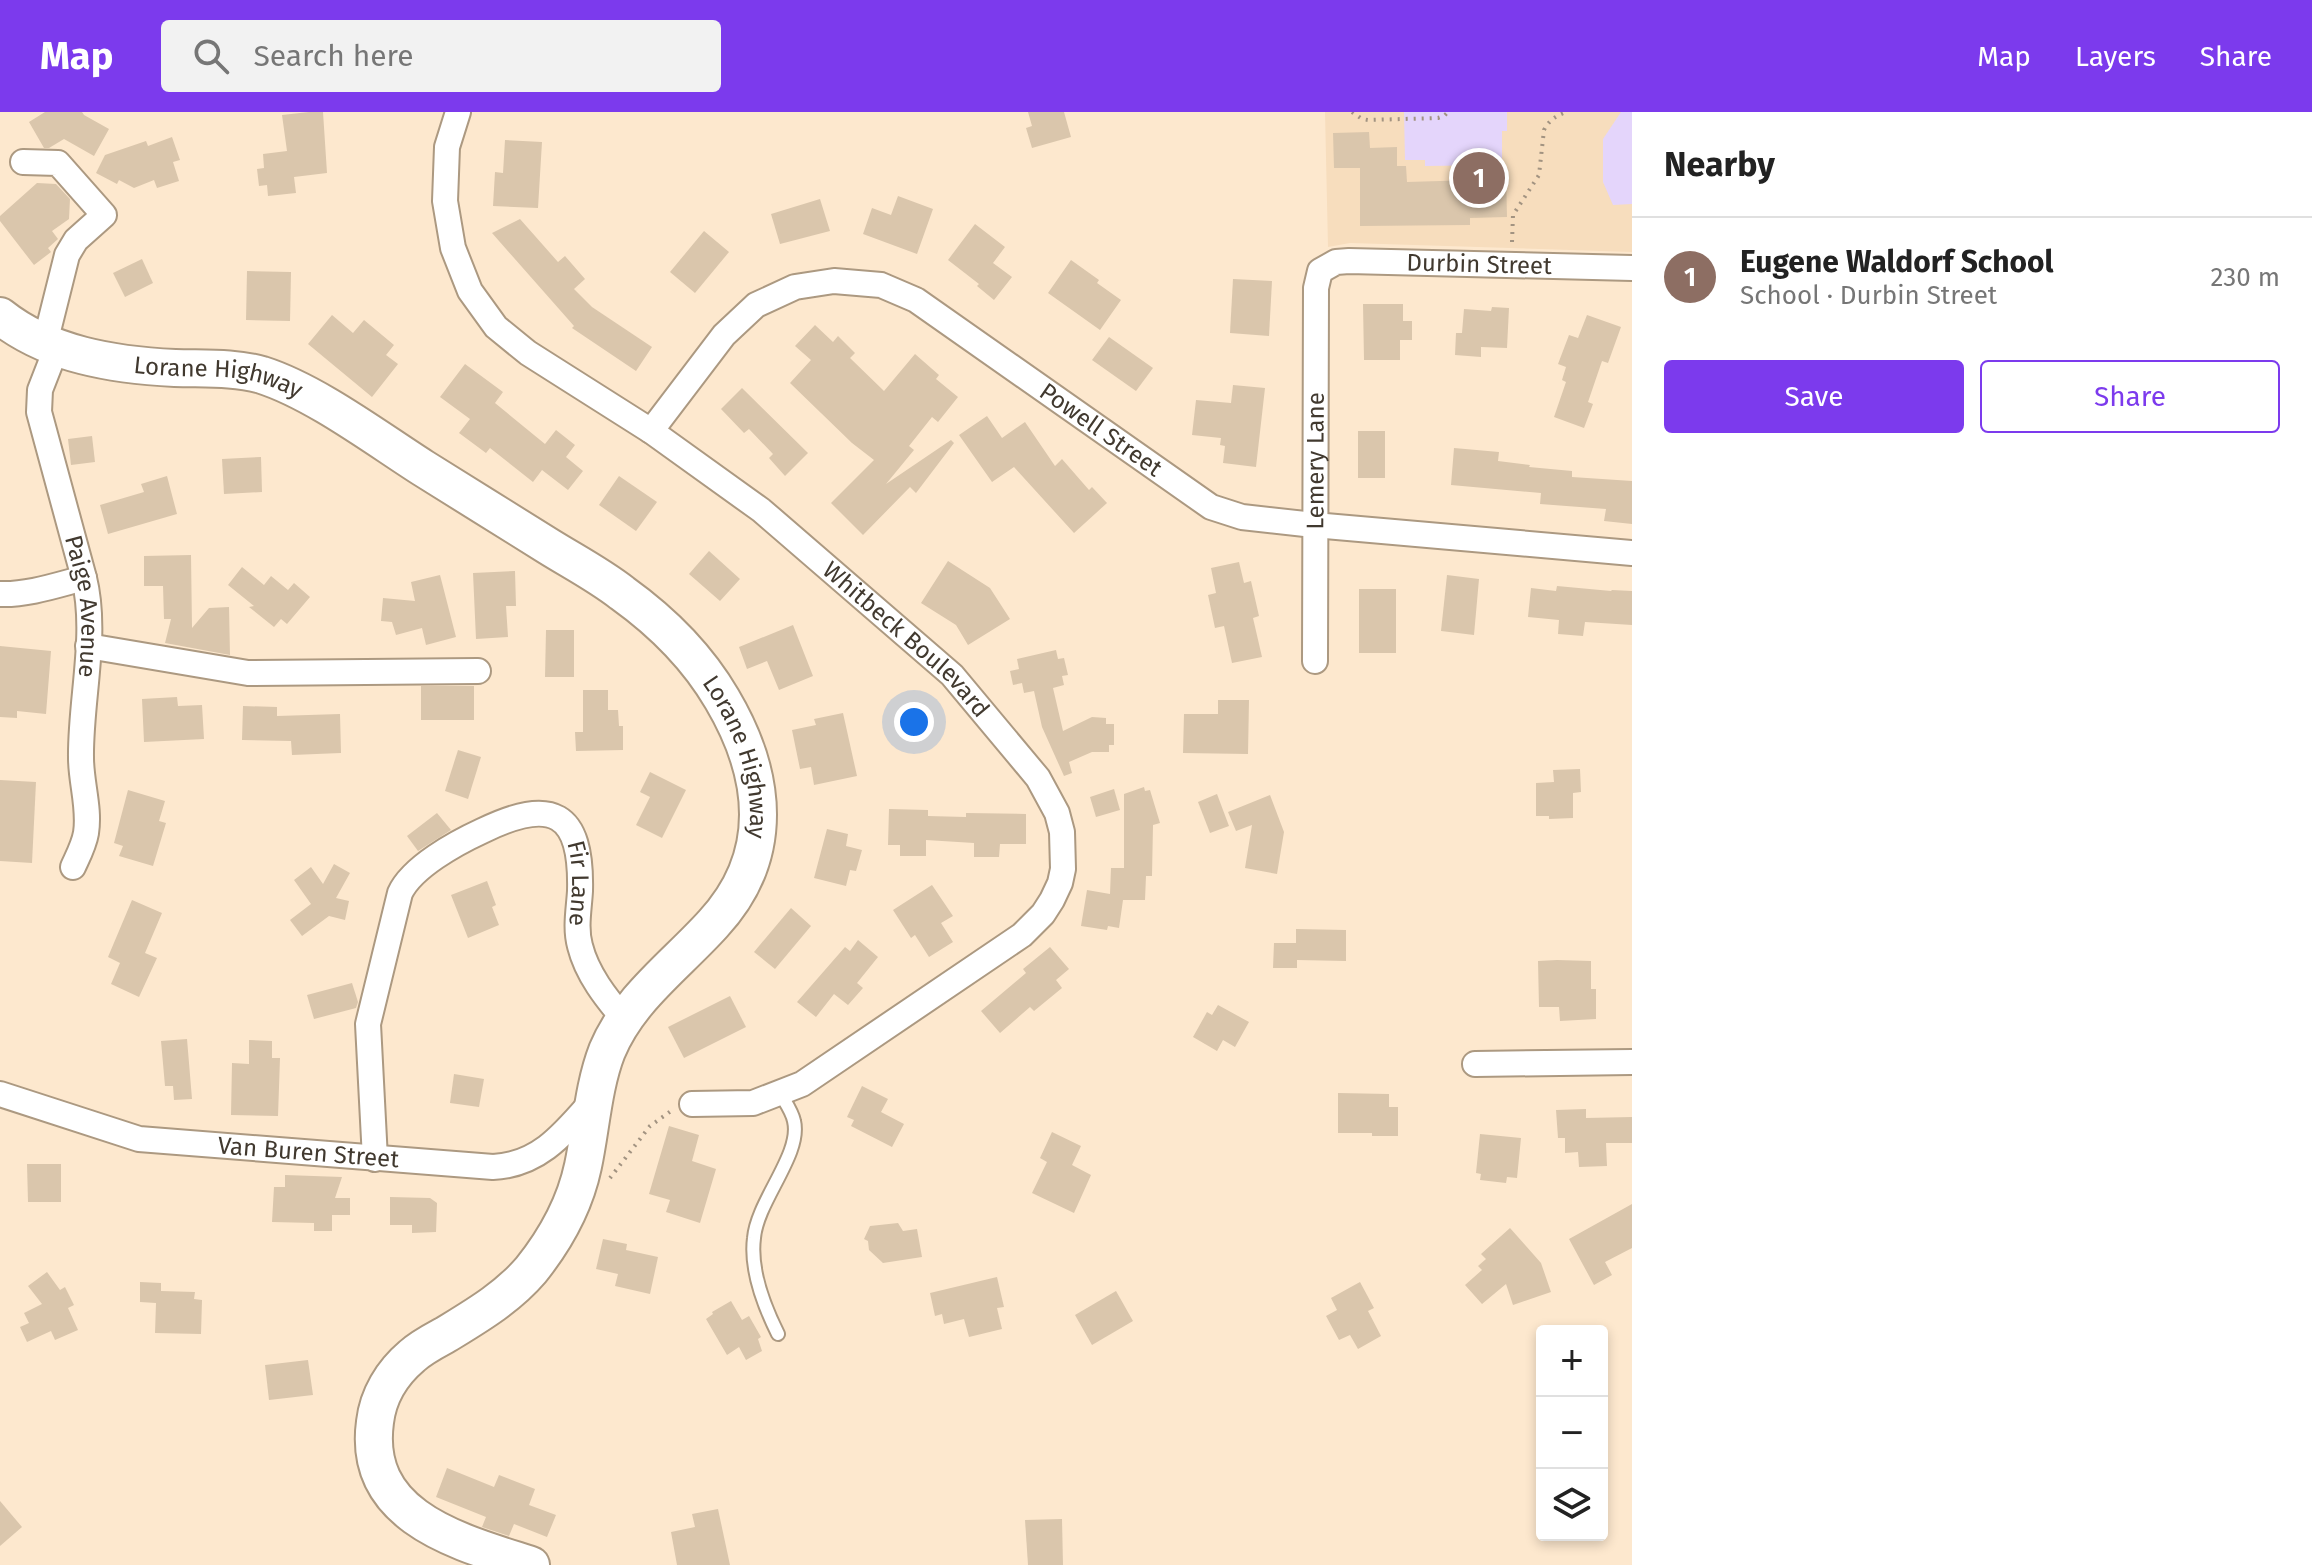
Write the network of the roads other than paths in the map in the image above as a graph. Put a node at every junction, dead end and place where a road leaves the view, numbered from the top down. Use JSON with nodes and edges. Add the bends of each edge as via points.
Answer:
{"nodes":[{"id":1,"x":458,"y":112,"type":"edge"},
{"id":2,"x":23,"y":162,"type":"dead end"},
{"id":3,"x":1326,"y":266,"type":"joint"},
{"id":4,"x":1632,"y":268,"type":"edge"},
{"id":5,"x":0,"y":316,"type":"edge"},
{"id":6,"x":51,"y":346,"type":"junction"},
{"id":7,"x":651,"y":431,"type":"junction"},
{"id":8,"x":1314,"y":525,"type":"junction"},
{"id":9,"x":1632,"y":553,"type":"edge"},
{"id":10,"x":84,"y":578,"type":"junction"},
{"id":11,"x":0,"y":594,"type":"edge"},
{"id":12,"x":88,"y":646,"type":"junction"},
{"id":13,"x":1315,"y":661,"type":"dead end"},
{"id":14,"x":478,"y":671,"type":"dead end"},
{"id":15,"x":73,"y":867,"type":"dead end"},
{"id":16,"x":624,"y":1019,"type":"junction"},
{"id":17,"x":1632,"y":1062,"type":"edge"},
{"id":18,"x":1475,"y":1064,"type":"dead end"},
{"id":19,"x":780,"y":1093,"type":"junction"},
{"id":20,"x":0,"y":1094,"type":"edge"},
{"id":21,"x":596,"y":1097,"type":"junction"},
{"id":22,"x":692,"y":1104,"type":"road end"},
{"id":23,"x":375,"y":1159,"type":"junction"},
{"id":24,"x":778,"y":1334,"type":"dead end"},
{"id":25,"x":531,"y":1565,"type":"edge"}],
"edges":[{"from":1,"to":7,"type":"street","name":"Whitbeck Boulevard","via":[[447,147],[445,201],[453,248],[470,291],[496,327],[528,353]]},
{"from":2,"to":6,"type":"street","name":"Paige Avenue","via":[[58,163],[104,215],[67,255]]},
{"from":3,"to":4,"type":"street","name":"Durbin Street","via":[[1349,261]]},
{"from":3,"to":8,"type":"street","name":"Lemery Lane","via":[[1316,288]]},
{"from":5,"to":6,"type":"street","name":"Lorane Highway"},
{"from":6,"to":10,"type":"street","name":"Paige Avenue","via":[[39,412]]},
{"from":6,"to":16,"type":"street","name":"Lorane Highway","via":[[121,365],[234,369],[292,387],[622,592],[701,668],[723,700],[753,769],[758,834],[753,860],[715,922]]},
{"from":7,"to":8,"type":"street","name":"Powell Street","via":[[724,335],[756,305],[795,287],[834,281],[881,285],[916,300],[1211,507],[1242,517]]},
{"from":7,"to":19,"type":"street","name":"Whitbeck Boulevard","via":[[761,510],[952,675],[1038,778],[1062,832],[1060,883],[1034,925],[802,1084]]},
{"from":8,"to":9,"type":"street","name":"Powell Street"},
{"from":8,"to":13,"type":"street","name":"Lemery Lane"},
{"from":10,"to":11,"type":"street"},
{"from":10,"to":12,"type":"street","name":"Paige Avenue"},
{"from":12,"to":14,"type":"street","via":[[248,673]]},
{"from":12,"to":15,"type":"street","name":"Paige Avenue","via":[[81,756],[87,823]]},
{"from":16,"to":21,"type":"street","name":"Lorane Highway","via":[[607,1052]]},
{"from":16,"to":23,"type":"street","name":"Fir Lane","via":[[597,984],[580,947],[579,855],[573,832],[562,819],[541,814],[517,817],[463,841],[420,869],[400,893],[368,1024]]},
{"from":17,"to":18,"type":"street"},
{"from":19,"to":22,"type":"street","name":"Whitbeck Boulevard","via":[[753,1103]]},
{"from":19,"to":24,"type":"lane","via":[[794,1121],[794,1141],[759,1213],[753,1246]]},
{"from":20,"to":23,"type":"street","name":"Van Buren Street","via":[[139,1139]]},
{"from":21,"to":23,"type":"street","name":"Van Buren Street","via":[[556,1142],[516,1164]]},
{"from":21,"to":25,"type":"street","name":"Lorane Highway","via":[[571,1205],[532,1269],[505,1296],[414,1354],[385,1388],[376,1410],[375,1458],[400,1504],[425,1526],[457,1541]]}]}
